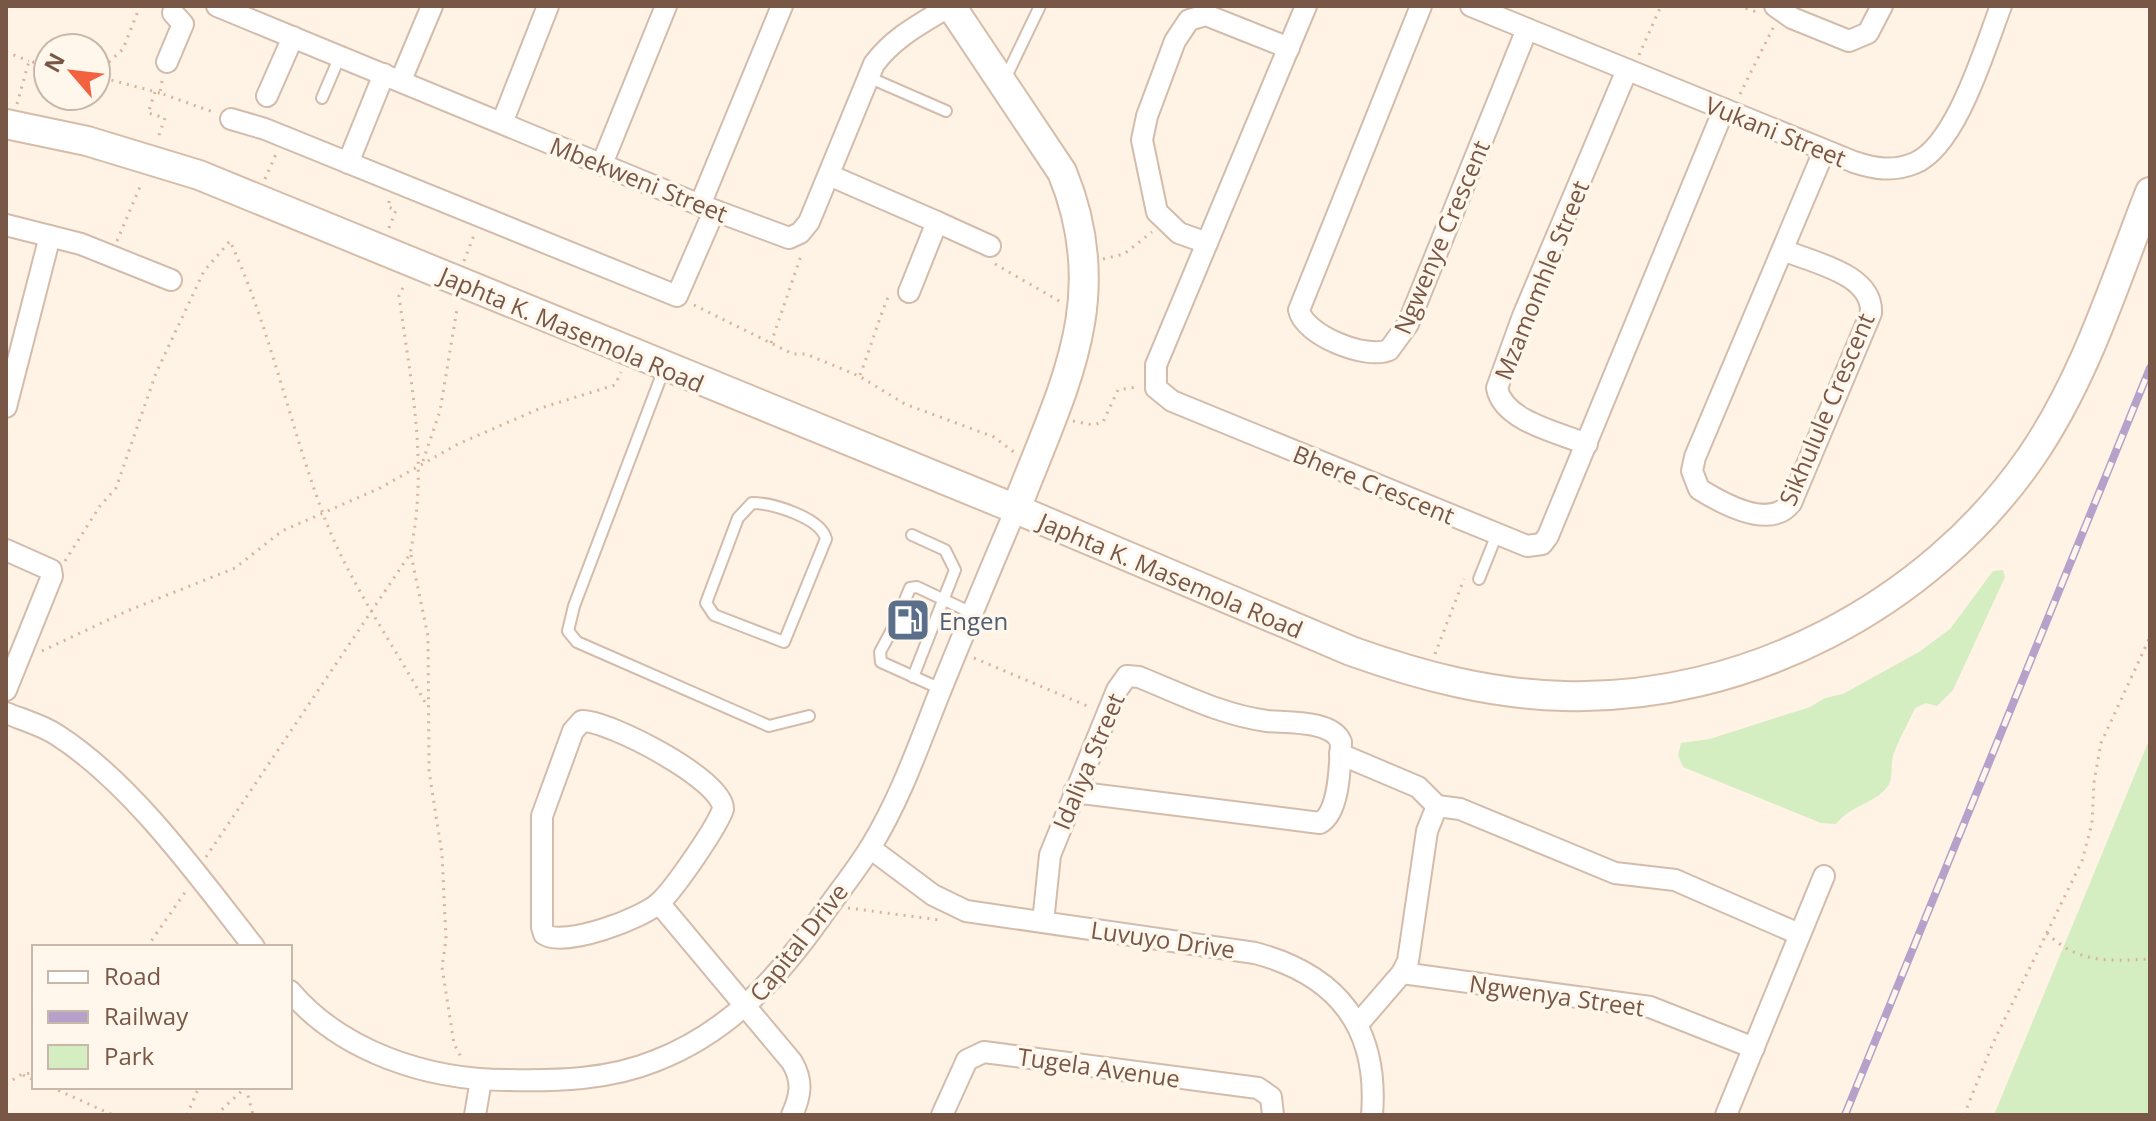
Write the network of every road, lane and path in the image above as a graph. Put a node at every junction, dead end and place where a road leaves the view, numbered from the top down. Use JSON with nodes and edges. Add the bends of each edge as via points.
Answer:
{"nodes":[{"id":1,"x":140,"y":6,"type":"edge"},
{"id":2,"x":217,"y":6,"type":"edge"},
{"id":3,"x":432,"y":6,"type":"edge"},
{"id":4,"x":548,"y":6,"type":"edge"},
{"id":5,"x":666,"y":6,"type":"edge"},
{"id":6,"x":782,"y":6,"type":"edge"},
{"id":7,"x":951,"y":6,"type":"edge"},
{"id":8,"x":1040,"y":6,"type":"edge"},
{"id":9,"x":1306,"y":6,"type":"edge"},
{"id":10,"x":1421,"y":6,"type":"edge"},
{"id":11,"x":1471,"y":6,"type":"edge"},
{"id":12,"x":1661,"y":6,"type":"edge"},
{"id":13,"x":1882,"y":6,"type":"edge"},
{"id":14,"x":2001,"y":6,"type":"edge"},
{"id":15,"x":168,"y":8,"type":"edge"},
{"id":16,"x":1778,"y":9,"type":"edge"},
{"id":17,"x":1527,"y":29,"type":"junction"},
{"id":18,"x":293,"y":37,"type":"junction"},
{"id":19,"x":1289,"y":48,"type":"junction"},
{"id":20,"x":6,"y":52,"type":"edge"},
{"id":21,"x":340,"y":56,"type":"junction"},
{"id":22,"x":112,"y":59,"type":"edge"},
{"id":23,"x":29,"y":61,"type":"junction"},
{"id":24,"x":32,"y":62,"type":"edge"},
{"id":25,"x":167,"y":62,"type":"joint"},
{"id":26,"x":1627,"y":70,"type":"junction"},
{"id":27,"x":392,"y":77,"type":"junction"},
{"id":28,"x":868,"y":77,"type":"junction"},
{"id":29,"x":112,"y":80,"type":"edge"},
{"id":30,"x":1004,"y":80,"type":"junction"},
{"id":31,"x":157,"y":93,"type":"junction"},
{"id":32,"x":267,"y":96,"type":"dead end"},
{"id":33,"x":322,"y":98,"type":"dead end"},
{"id":34,"x":946,"y":111,"type":"dead end"},
{"id":35,"x":1728,"y":111,"type":"junction"},
{"id":36,"x":12,"y":115,"type":"edge"},
{"id":37,"x":231,"y":119,"type":"joint"},
{"id":38,"x":502,"y":123,"type":"junction"},
{"id":39,"x":284,"y":136,"type":"junction"},
{"id":40,"x":157,"y":142,"type":"dead end"},
{"id":41,"x":1824,"y":151,"type":"junction"},
{"id":42,"x":348,"y":163,"type":"junction"},
{"id":43,"x":602,"y":164,"type":"junction"},
{"id":44,"x":829,"y":175,"type":"junction"},
{"id":45,"x":145,"y":176,"type":"dead end"},
{"id":46,"x":393,"y":182,"type":"junction"},
{"id":47,"x":263,"y":183,"type":"dead end"},
{"id":48,"x":2150,"y":192,"type":"edge"},
{"id":49,"x":707,"y":208,"type":"junction"},
{"id":50,"x":480,"y":215,"type":"junction"},
{"id":51,"x":937,"y":222,"type":"junction"},
{"id":52,"x":1163,"y":222,"type":"junction"},
{"id":53,"x":6,"y":225,"type":"edge"},
{"id":54,"x":800,"y":233,"type":"junction"},
{"id":55,"x":50,"y":236,"type":"junction"},
{"id":56,"x":1207,"y":243,"type":"junction"},
{"id":57,"x":990,"y":246,"type":"joint"},
{"id":58,"x":380,"y":250,"type":"junction"},
{"id":59,"x":1783,"y":250,"type":"junction"},
{"id":60,"x":111,"y":255,"type":"junction"},
{"id":61,"x":1085,"y":263,"type":"junction"},
{"id":62,"x":414,"y":264,"type":"junction"},
{"id":63,"x":463,"y":265,"type":"dead end"},
{"id":64,"x":171,"y":280,"type":"dead end"},
{"id":65,"x":909,"y":292,"type":"joint"},
{"id":66,"x":677,"y":296,"type":"junction"},
{"id":67,"x":457,"y":309,"type":"dead end"},
{"id":68,"x":1084,"y":311,"type":"junction"},
{"id":69,"x":771,"y":343,"type":"junction"},
{"id":70,"x":630,"y":353,"type":"junction"},
{"id":71,"x":665,"y":368,"type":"junction"},
{"id":72,"x":859,"y":376,"type":"junction"},
{"id":73,"x":1156,"y":388,"type":"junction"},
{"id":74,"x":6,"y":403,"type":"edge"},
{"id":75,"x":1053,"y":414,"type":"junction"},
{"id":76,"x":1587,"y":444,"type":"junction"},
{"id":77,"x":1017,"y":454,"type":"dead end"},
{"id":78,"x":421,"y":465,"type":"junction"},
{"id":79,"x":1016,"y":509,"type":"junction"},
{"id":80,"x":323,"y":514,"type":"junction"},
{"id":81,"x":1497,"y":534,"type":"junction"},
{"id":82,"x":912,"y":535,"type":"dead end"},
{"id":83,"x":6,"y":550,"type":"edge"},
{"id":84,"x":410,"y":554,"type":"junction"},
{"id":85,"x":52,"y":576,"type":"junction"},
{"id":86,"x":1479,"y":579,"type":"joint"},
{"id":87,"x":946,"y":601,"type":"junction"},
{"id":88,"x":903,"y":605,"type":"dead end"},
{"id":89,"x":371,"y":611,"type":"junction"},
{"id":90,"x":972,"y":613,"type":"junction"},
{"id":91,"x":895,"y":624,"type":"dead end"},
{"id":92,"x":2150,"y":637,"type":"edge"},
{"id":93,"x":784,"y":642,"type":"joint"},
{"id":94,"x":957,"y":651,"type":"junction"},
{"id":95,"x":20,"y":658,"type":"junction"},
{"id":96,"x":913,"y":677,"type":"junction"},
{"id":97,"x":1429,"y":677,"type":"junction"},
{"id":98,"x":941,"y":689,"type":"junction"},
{"id":99,"x":6,"y":690,"type":"edge"},
{"id":100,"x":426,"y":704,"type":"junction"},
{"id":101,"x":6,"y":713,"type":"edge"},
{"id":102,"x":1107,"y":714,"type":"junction"},
{"id":103,"x":809,"y":716,"type":"dead end"},
{"id":104,"x":1338,"y":744,"type":"junction"},
{"id":105,"x":1074,"y":792,"type":"junction"},
{"id":106,"x":1437,"y":806,"type":"junction"},
{"id":107,"x":870,"y":848,"type":"junction"},
{"id":108,"x":197,"y":875,"type":"junction"},
{"id":109,"x":1824,"y":876,"type":"dead end"},
{"id":110,"x":659,"y":903,"type":"junction"},
{"id":111,"x":829,"y":906,"type":"junction"},
{"id":112,"x":966,"y":911,"type":"junction"},
{"id":113,"x":1043,"y":922,"type":"junction"},
{"id":114,"x":2047,"y":933,"type":"junction"},
{"id":115,"x":1799,"y":934,"type":"junction"},
{"id":116,"x":148,"y":945,"type":"edge"},
{"id":117,"x":252,"y":945,"type":"edge"},
{"id":118,"x":2150,"y":959,"type":"edge"},
{"id":119,"x":1402,"y":973,"type":"junction"},
{"id":120,"x":292,"y":993,"type":"edge"},
{"id":121,"x":745,"y":1008,"type":"junction"},
{"id":122,"x":1358,"y":1024,"type":"junction"},
{"id":123,"x":1754,"y":1048,"type":"junction"},
{"id":124,"x":32,"y":1073,"type":"edge"},
{"id":125,"x":22,"y":1074,"type":"junction"},
{"id":126,"x":458,"y":1076,"type":"junction"},
{"id":127,"x":32,"y":1079,"type":"edge"},
{"id":128,"x":481,"y":1080,"type":"junction"},
{"id":129,"x":6,"y":1084,"type":"edge"},
{"id":130,"x":55,"y":1089,"type":"edge"},
{"id":131,"x":198,"y":1089,"type":"edge"},
{"id":132,"x":245,"y":1089,"type":"edge"},
{"id":133,"x":246,"y":1089,"type":"edge"},
{"id":134,"x":113,"y":1115,"type":"edge"},
{"id":135,"x":187,"y":1115,"type":"edge"},
{"id":136,"x":216,"y":1115,"type":"edge"},
{"id":137,"x":253,"y":1115,"type":"edge"},
{"id":138,"x":475,"y":1115,"type":"edge"},
{"id":139,"x":792,"y":1115,"type":"edge"},
{"id":140,"x":942,"y":1115,"type":"edge"},
{"id":141,"x":1273,"y":1115,"type":"edge"},
{"id":142,"x":1372,"y":1115,"type":"edge"},
{"id":143,"x":1726,"y":1115,"type":"edge"},
{"id":144,"x":1964,"y":1115,"type":"edge"}],
"edges":[{"from":1,"to":22,"type":"path","via":[[123,49]]},
{"from":2,"to":18,"type":"street","name":"Mbekweni Street"},
{"from":3,"to":27,"type":"street"},
{"from":4,"to":38,"type":"street"},
{"from":5,"to":43,"type":"street"},
{"from":6,"to":49,"type":"street"},
{"from":7,"to":28,"type":"street","via":[[886,48]]},
{"from":7,"to":30,"type":"main road"},
{"from":8,"to":30,"type":"lane"},
{"from":9,"to":19,"type":"street"},
{"from":10,"to":17,"type":"street","name":"Ngwenye Crescent","via":[[1299,310],[1308,328],[1368,354],[1389,350],[1408,324]]},
{"from":11,"to":17,"type":"street","name":"Vukani Street"},
{"from":12,"to":26,"type":"path","via":[[1639,56]]},
{"from":13,"to":16,"type":"street","via":[[1868,33],[1849,41]]},
{"from":14,"to":41,"type":"street","name":"Vukani Street","via":[[1962,102],[1926,156],[1894,169],[1874,169]]},
{"from":15,"to":25,"type":"street","via":[[183,24]]},
{"from":16,"to":35,"type":"path"},
{"from":17,"to":26,"type":"street","name":"Vukani Street"},
{"from":18,"to":21,"type":"street","name":"Mbekweni Street"},
{"from":18,"to":32,"type":"street"},
{"from":19,"to":52,"type":"street","via":[[1206,15],[1183,27],[1142,140]]},
{"from":19,"to":56,"type":"street"},
{"from":20,"to":23,"type":"path"},
{"from":21,"to":27,"type":"street","name":"Mbekweni Street"},
{"from":21,"to":33,"type":"lane"},
{"from":23,"to":24,"type":"path"},
{"from":23,"to":36,"type":"path"},
{"from":25,"to":31,"type":"path"},
{"from":26,"to":35,"type":"street","name":"Vukani Street"},
{"from":26,"to":76,"type":"street","name":"Mzamomhle Street","via":[[1497,388],[1499,399],[1518,415]]},
{"from":27,"to":38,"type":"street","name":"Mbekweni Street"},
{"from":27,"to":42,"type":"street"},
{"from":28,"to":34,"type":"lane"},
{"from":28,"to":44,"type":"street"},
{"from":29,"to":31,"type":"path"},
{"from":30,"to":61,"type":"main road","via":[[1062,172],[1079,222]]},
{"from":31,"to":37,"type":"path"},
{"from":31,"to":40,"type":"path","via":[[148,113],[165,118]]},
{"from":35,"to":41,"type":"street","name":"Vukani Street"},
{"from":35,"to":76,"type":"street","name":"Bhere Crescent"},
{"from":36,"to":58,"type":"main road","name":"Japhta K. Masemola Road","via":[[170,165]]},
{"from":37,"to":39,"type":"street"},
{"from":38,"to":43,"type":"street","name":"Mbekweni Street"},
{"from":39,"to":42,"type":"street"},
{"from":39,"to":47,"type":"path"},
{"from":41,"to":59,"type":"street","name":"Sikhulule Crescent"},
{"from":42,"to":46,"type":"street"},
{"from":43,"to":49,"type":"street","name":"Mbekweni Street"},
{"from":44,"to":51,"type":"street"},
{"from":44,"to":54,"type":"street"},
{"from":45,"to":60,"type":"path"},
{"from":46,"to":50,"type":"street"},
{"from":46,"to":58,"type":"path","via":[[388,207],[396,210]]},
{"from":48,"to":97,"type":"main road","name":"Japhta K. Masemola Road","via":[[2072,385],[2029,459],[1952,546],[1861,616],[1778,657],[1680,685],[1565,696]]},
{"from":49,"to":54,"type":"street","name":"Mbekweni Street","via":[[780,237]]},
{"from":49,"to":66,"type":"street"},
{"from":50,"to":63,"type":"path"},
{"from":50,"to":66,"type":"street"},
{"from":51,"to":57,"type":"street"},
{"from":51,"to":65,"type":"street"},
{"from":52,"to":56,"type":"street"},
{"from":52,"to":61,"type":"path","via":[[1124,254]]},
{"from":53,"to":55,"type":"street"},
{"from":54,"to":69,"type":"path","via":[[802,255]]},
{"from":55,"to":60,"type":"street"},
{"from":55,"to":74,"type":"street"},
{"from":56,"to":73,"type":"street","via":[[1156,365]]},
{"from":57,"to":68,"type":"path","via":[[994,264],[1048,297]]},
{"from":58,"to":62,"type":"main road","name":"Japhta K. Masemola Road"},
{"from":59,"to":59,"type":"street","name":"Sikhulule Crescent","via":[[1692,471],[1699,489],[1764,517],[1784,512],[1791,503],[1871,313],[1872,299],[1860,283]]},
{"from":60,"to":64,"type":"street"},
{"from":61,"to":68,"type":"main road"},
{"from":62,"to":70,"type":"main road","name":"Japhta K. Masemola Road"},
{"from":62,"to":78,"type":"path","via":[[399,296]]},
{"from":65,"to":72,"type":"path","via":[[893,286]]},
{"from":66,"to":69,"type":"path"},
{"from":67,"to":78,"type":"path","via":[[440,411]]},
{"from":68,"to":75,"type":"main road"},
{"from":69,"to":72,"type":"path"},
{"from":70,"to":71,"type":"main road","name":"Japhta K. Masemola Road"},
{"from":70,"to":78,"type":"path","via":[[615,385],[541,408]]},
{"from":71,"to":79,"type":"main road","name":"Japhta K. Masemola Road"},
{"from":71,"to":103,"type":"lane","via":[[568,631],[577,642],[769,726]]},
{"from":72,"to":77,"type":"path","via":[[905,404],[994,437]]},
{"from":73,"to":75,"type":"path","via":[[1118,390],[1103,422],[1093,425]]},
{"from":73,"to":81,"type":"street","name":"Bhere Crescent","via":[[1172,401]]},
{"from":75,"to":79,"type":"main road"},
{"from":76,"to":81,"type":"street","name":"Bhere Crescent","via":[[1542,544],[1527,546]]},
{"from":78,"to":80,"type":"path"},
{"from":78,"to":84,"type":"path","via":[[419,514]]},
{"from":79,"to":90,"type":"street","name":"Capital Drive"},
{"from":79,"to":97,"type":"main road","name":"Japhta K. Masemola Road","via":[[1351,651]]},
{"from":80,"to":85,"type":"path","via":[[261,318],[230,241],[204,271],[156,373],[116,488]]},
{"from":80,"to":89,"type":"path"},
{"from":80,"to":95,"type":"path","via":[[282,531],[235,568]]},
{"from":81,"to":86,"type":"lane"},
{"from":82,"to":87,"type":"lane","via":[[945,550],[953,560],[954,580]]},
{"from":83,"to":85,"type":"street","via":[[38,561]]},
{"from":84,"to":89,"type":"path"},
{"from":84,"to":100,"type":"path","via":[[428,636]]},
{"from":85,"to":95,"type":"street"},
{"from":86,"to":97,"type":"path","via":[[1466,577],[1460,585]]},
{"from":87,"to":88,"type":"lane","via":[[913,587]]},
{"from":87,"to":90,"type":"lane"},
{"from":87,"to":96,"type":"lane"},
{"from":89,"to":100,"type":"path"},
{"from":89,"to":108,"type":"path"},
{"from":90,"to":94,"type":"street","name":"Capital Drive"},
{"from":91,"to":96,"type":"lane","via":[[880,658]]},
{"from":92,"to":114,"type":"path","via":[[2105,730],[2096,764],[2089,840]]},
{"from":93,"to":93,"type":"lane","via":[[714,615],[706,603],[738,518],[752,503],[824,530],[824,551]]},
{"from":94,"to":98,"type":"street","name":"Capital Drive"},
{"from":94,"to":102,"type":"path"},
{"from":95,"to":99,"type":"street"},
{"from":96,"to":98,"type":"lane"},
{"from":98,"to":107,"type":"street","name":"Capital Drive","via":[[901,789]]},
{"from":100,"to":126,"type":"path","via":[[429,771],[442,854],[442,967],[454,1044],[461,1055]]},
{"from":101,"to":108,"type":"street","via":[[55,734],[86,757]]},
{"from":102,"to":104,"type":"street","name":"Idaliya Street","via":[[1122,681],[1133,675],[1234,715],[1321,728]]},
{"from":102,"to":105,"type":"street","name":"Idaliya Street"},
{"from":104,"to":105,"type":"street","via":[[1333,803],[1320,823]]},
{"from":104,"to":106,"type":"street","via":[[1418,787]]},
{"from":105,"to":113,"type":"street","name":"Idaliya Street","via":[[1050,855]]},
{"from":106,"to":115,"type":"street","via":[[1460,809],[1615,873],[1675,880]]},
{"from":106,"to":119,"type":"street","via":[[1427,831],[1411,948]]},
{"from":107,"to":111,"type":"street","name":"Capital Drive"},
{"from":107,"to":112,"type":"street","name":"Luvuyo Drive","via":[[933,895]]},
{"from":108,"to":116,"type":"path"},
{"from":108,"to":117,"type":"street"},
{"from":109,"to":115,"type":"street"},
{"from":110,"to":110,"type":"street","via":[[575,939],[544,934],[542,816],[573,731],[582,721],[662,753],[724,801],[721,816]]},
{"from":110,"to":121,"type":"street"},
{"from":111,"to":112,"type":"path","via":[[942,920]]},
{"from":111,"to":121,"type":"street","name":"Capital Drive","via":[[778,975]]},
{"from":112,"to":113,"type":"street","name":"Luvuyo Drive"},
{"from":113,"to":122,"type":"street","name":"Luvuyo Drive","via":[[1284,961],[1329,988]]},
{"from":114,"to":118,"type":"path","via":[[2087,959]]},
{"from":114,"to":144,"type":"path"},
{"from":115,"to":123,"type":"street"},
{"from":119,"to":122,"type":"street"},
{"from":119,"to":123,"type":"street","name":"Ngwenya Street","via":[[1650,1007]]},
{"from":120,"to":126,"type":"street","name":"Capital Drive","via":[[324,1025],[352,1042],[430,1072]]},
{"from":121,"to":128,"type":"street","name":"Capital Drive","via":[[692,1044],[608,1075]]},
{"from":121,"to":139,"type":"street","via":[[800,1077]]},
{"from":122,"to":142,"type":"street","name":"Luvuyo Drive","via":[[1370,1058]]},
{"from":123,"to":143,"type":"street"},
{"from":124,"to":125,"type":"path"},
{"from":125,"to":127,"type":"path"},
{"from":125,"to":129,"type":"path"},
{"from":126,"to":128,"type":"street","name":"Capital Drive"},
{"from":128,"to":138,"type":"street"},
{"from":130,"to":134,"type":"path"},
{"from":131,"to":135,"type":"path"},
{"from":132,"to":136,"type":"path"},
{"from":133,"to":137,"type":"path"},
{"from":140,"to":141,"type":"street","name":"Tugela Avenue","via":[[967,1060],[984,1052],[1258,1088],[1271,1097]]}]}
